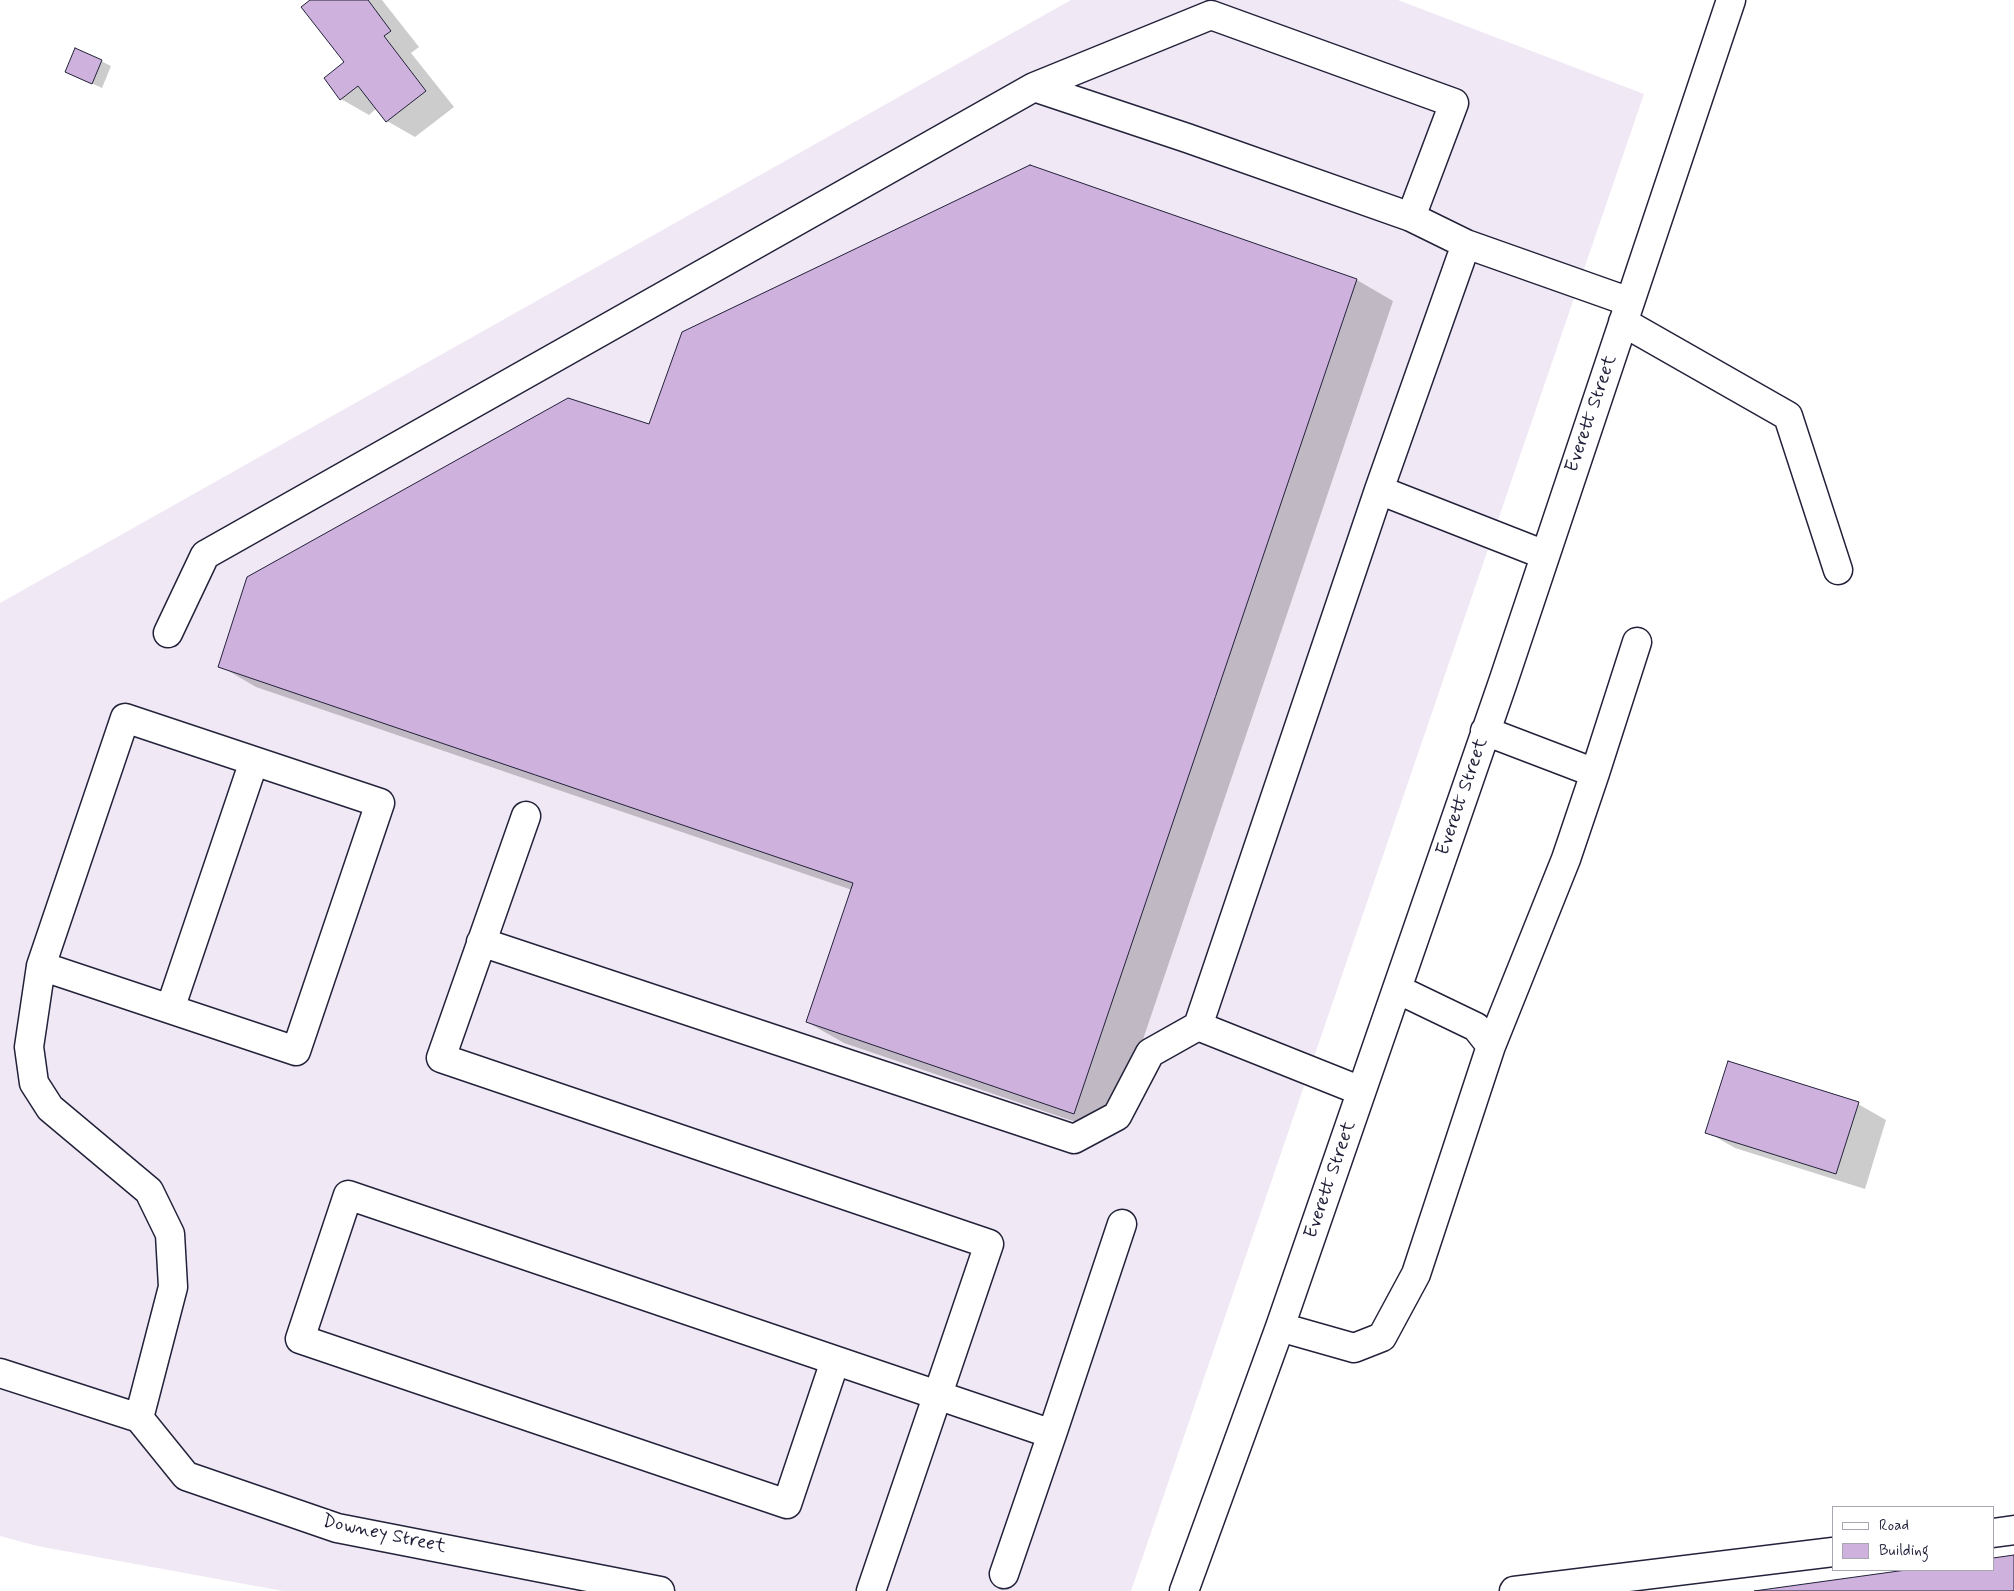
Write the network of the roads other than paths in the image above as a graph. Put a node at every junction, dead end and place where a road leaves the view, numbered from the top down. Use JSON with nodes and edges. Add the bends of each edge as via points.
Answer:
{"nodes":[{"id":1,"x":1731,"y":0,"type":"edge"},
{"id":2,"x":1034,"y":87,"type":"junction"},
{"id":3,"x":1411,"y":217,"type":"junction"},
{"id":4,"x":1466,"y":244,"type":"junction"},
{"id":5,"x":1626,"y":312,"type":"junction"},
{"id":6,"x":1379,"y":490,"type":"junction"},
{"id":7,"x":1545,"y":554,"type":"junction"},
{"id":8,"x":1838,"y":570,"type":"dead end"},
{"id":9,"x":168,"y":633,"type":"dead end"},
{"id":10,"x":1637,"y":642,"type":"dead end"},
{"id":11,"x":1485,"y":731,"type":"junction"},
{"id":12,"x":254,"y":761,"type":"junction"},
{"id":13,"x":1595,"y":773,"type":"junction"},
{"id":14,"x":526,"y":816,"type":"dead end"},
{"id":15,"x":481,"y":942,"type":"junction"},
{"id":16,"x":41,"y":966,"type":"junction"},
{"id":17,"x":1397,"y":989,"type":"junction"},
{"id":18,"x":170,"y":1009,"type":"junction"},
{"id":19,"x":1198,"y":1026,"type":"junction"},
{"id":20,"x":1491,"y":1046,"type":"junction"},
{"id":21,"x":1362,"y":1091,"type":"junction"},
{"id":22,"x":1122,"y":1224,"type":"dead end"},
{"id":23,"x":1280,"y":1327,"type":"junction"},
{"id":24,"x":835,"y":1360,"type":"junction"},
{"id":25,"x":0,"y":1373,"type":"edge"},
{"id":26,"x":938,"y":1396,"type":"junction"},
{"id":27,"x":139,"y":1418,"type":"junction"},
{"id":28,"x":1052,"y":1434,"type":"junction"},
{"id":29,"x":2014,"y":1530,"type":"edge"},
{"id":30,"x":1994,"y":1533,"type":"edge"},
{"id":31,"x":1832,"y":1552,"type":"edge"},
{"id":32,"x":1004,"y":1574,"type":"dead end"},
{"id":33,"x":660,"y":1591,"type":"edge"},
{"id":34,"x":871,"y":1591,"type":"edge"},
{"id":35,"x":1184,"y":1591,"type":"edge"},
{"id":36,"x":1514,"y":1591,"type":"edge"}],
"edges":[{"from":1,"to":5,"type":"street","name":"Everett Street"},
{"from":2,"to":3,"type":"street"},
{"from":2,"to":3,"type":"street","via":[[1211,15],[1454,103]]},
{"from":2,"to":9,"type":"street","via":[[205,556]]},
{"from":3,"to":4,"type":"street"},
{"from":4,"to":5,"type":"street"},
{"from":4,"to":6,"type":"street"},
{"from":5,"to":7,"type":"street","name":"Everett Street"},
{"from":5,"to":8,"type":"street","via":[[1788,416]]},
{"from":6,"to":7,"type":"street"},
{"from":6,"to":19,"type":"street"},
{"from":7,"to":11,"type":"street","name":"Everett Street"},
{"from":10,"to":13,"type":"street"},
{"from":11,"to":13,"type":"street"},
{"from":11,"to":17,"type":"street","name":"Everett Street"},
{"from":12,"to":16,"type":"street","via":[[125,718]]},
{"from":12,"to":18,"type":"street"},
{"from":12,"to":18,"type":"street","via":[[380,803],[296,1051]]},
{"from":13,"to":20,"type":"street","via":[[1566,859]]},
{"from":14,"to":15,"type":"street"},
{"from":15,"to":19,"type":"street","via":[[1074,1139],[1117,1116],[1150,1053]]},
{"from":15,"to":26,"type":"street","via":[[441,1058],[990,1244]]},
{"from":16,"to":18,"type":"street"},
{"from":16,"to":27,"type":"street","via":[[29,1047],[34,1083],[50,1108],[149,1191],[170,1234],[173,1287]]},
{"from":17,"to":20,"type":"street","via":[[1476,1027]]},
{"from":17,"to":21,"type":"street","name":"Everett Street"},
{"from":19,"to":21,"type":"street"},
{"from":20,"to":23,"type":"street","via":[[1416,1274],[1382,1337],[1354,1348]]},
{"from":21,"to":23,"type":"street","name":"Everett Street"},
{"from":22,"to":28,"type":"street"},
{"from":23,"to":35,"type":"street","name":"Everett Street"},
{"from":24,"to":24,"type":"street","via":[[348,1195],[300,1339],[786,1504]]},
{"from":24,"to":26,"type":"street"},
{"from":25,"to":27,"type":"street"},
{"from":26,"to":28,"type":"street"},
{"from":26,"to":34,"type":"street"},
{"from":27,"to":33,"type":"street","name":"Downey Street","via":[[186,1476],[337,1528]]},
{"from":28,"to":32,"type":"street"},
{"from":29,"to":30,"type":"street"},
{"from":31,"to":36,"type":"street"}]}
